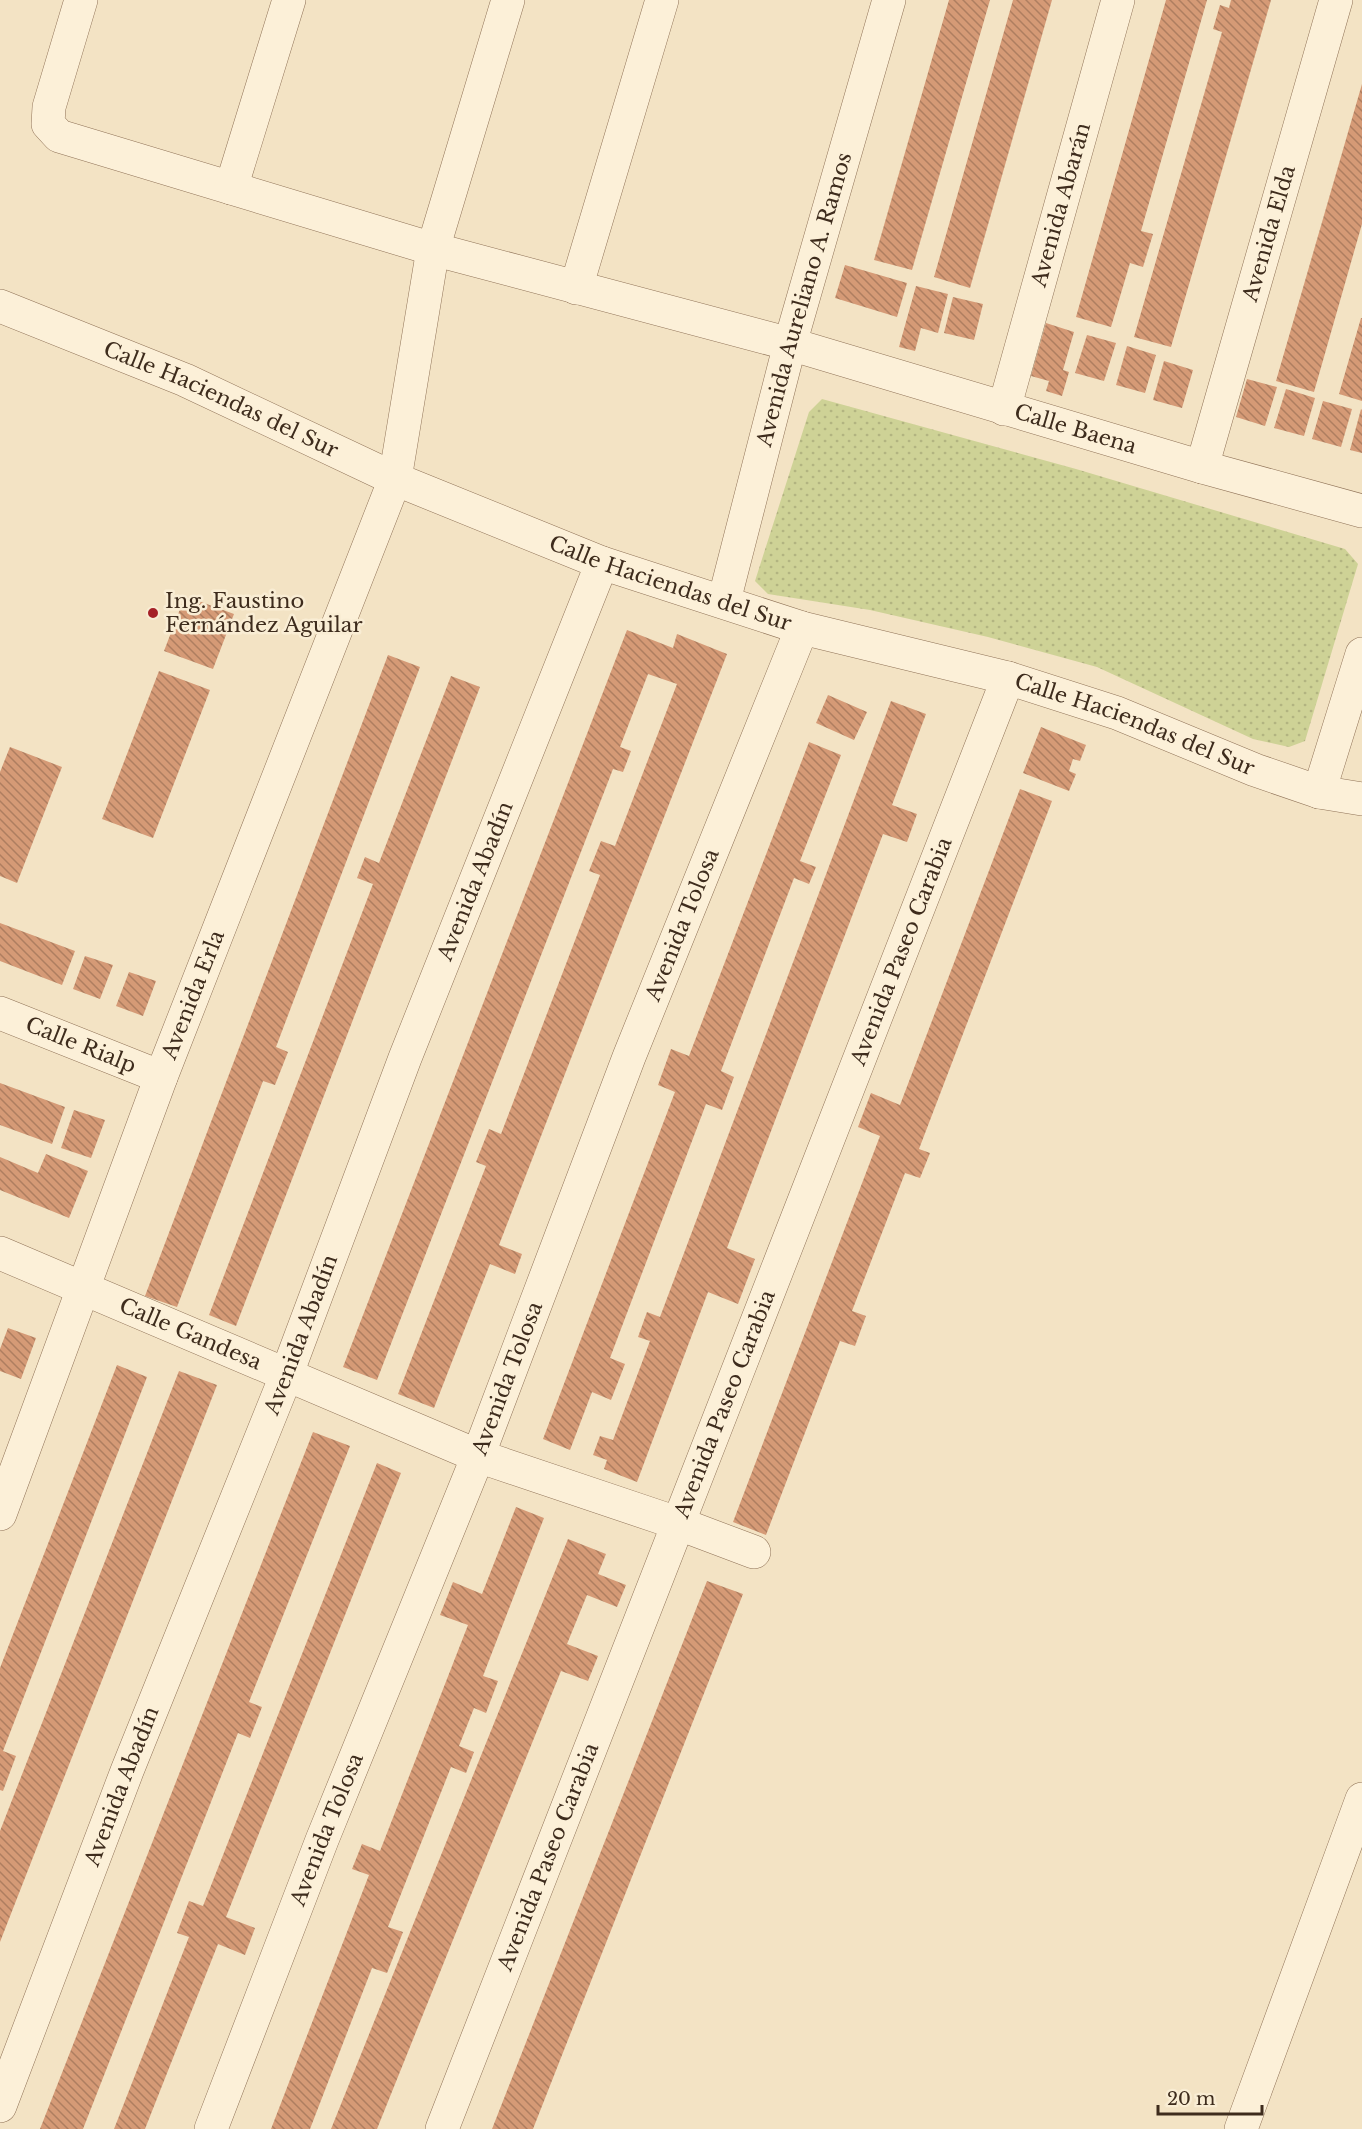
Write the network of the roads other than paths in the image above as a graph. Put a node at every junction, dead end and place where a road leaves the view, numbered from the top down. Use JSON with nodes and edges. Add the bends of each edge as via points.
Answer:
{"nodes":[{"id":1,"x":81,"y":0,"type":"edge"},
{"id":2,"x":288,"y":0,"type":"edge"},
{"id":3,"x":508,"y":0,"type":"edge"},
{"id":4,"x":662,"y":0,"type":"edge"},
{"id":5,"x":889,"y":0,"type":"edge"},
{"id":6,"x":1118,"y":0,"type":"edge"},
{"id":7,"x":1336,"y":0,"type":"edge"},
{"id":8,"x":231,"y":188,"type":"junction"},
{"id":9,"x":433,"y":249,"type":"junction"},
{"id":10,"x":576,"y":288,"type":"junction"},
{"id":11,"x":0,"y":306,"type":"edge"},
{"id":12,"x":790,"y":344,"type":"junction"},
{"id":13,"x":1004,"y":409,"type":"junction"},
{"id":14,"x":1202,"y":468,"type":"junction"},
{"id":15,"x":395,"y":479,"type":"junction"},
{"id":16,"x":1362,"y":511,"type":"edge"},
{"id":17,"x":602,"y":563,"type":"junction"},
{"id":18,"x":724,"y":601,"type":"junction"},
{"id":19,"x":802,"y":628,"type":"junction"},
{"id":20,"x":1362,"y":654,"type":"edge"},
{"id":21,"x":1008,"y":678,"type":"junction"},
{"id":22,"x":1319,"y":792,"type":"junction"},
{"id":23,"x":1362,"y":799,"type":"edge"},
{"id":24,"x":0,"y":1013,"type":"edge"},
{"id":25,"x":161,"y":1077,"type":"junction"},
{"id":26,"x":0,"y":1252,"type":"edge"},
{"id":27,"x":83,"y":1287,"type":"junction"},
{"id":28,"x":286,"y":1376,"type":"junction"},
{"id":29,"x":478,"y":1456,"type":"junction"},
{"id":30,"x":3,"y":1500,"type":"edge"},
{"id":31,"x":677,"y":1523,"type":"junction"},
{"id":32,"x":754,"y":1552,"type":"dead end"},
{"id":33,"x":1362,"y":1799,"type":"edge"},
{"id":34,"x":1355,"y":1837,"type":"edge"},
{"id":35,"x":0,"y":2106,"type":"edge"},
{"id":36,"x":211,"y":2129,"type":"edge"},
{"id":37,"x":442,"y":2129,"type":"edge"},
{"id":38,"x":1241,"y":2129,"type":"edge"}],
"edges":[{"from":1,"to":8,"type":"street","name":"Calle Baena","via":[[49,107],[48,124],[58,136]]},
{"from":2,"to":8,"type":"street"},
{"from":3,"to":9,"type":"street","name":"Avenida Erla"},
{"from":4,"to":10,"type":"street"},
{"from":5,"to":12,"type":"street","name":"Avenida Aureliano A. Ramos"},
{"from":6,"to":13,"type":"street","name":"Avenida Abarán"},
{"from":7,"to":14,"type":"street","name":"Avenida Elda"},
{"from":8,"to":9,"type":"street","name":"Calle Baena"},
{"from":9,"to":10,"type":"street","name":"Calle Baena"},
{"from":9,"to":15,"type":"street","name":"Avenida Erla"},
{"from":10,"to":12,"type":"street","name":"Calle Baena"},
{"from":11,"to":15,"type":"street","name":"Calle Haciendas del Sur","via":[[185,380]]},
{"from":12,"to":13,"type":"street","name":"Calle Baena"},
{"from":12,"to":18,"type":"street","name":"Avenida Aureliano A. Ramos"},
{"from":13,"to":14,"type":"street","name":"Calle Baena"},
{"from":14,"to":16,"type":"street","name":"Calle Baena"},
{"from":15,"to":17,"type":"street","name":"Calle Haciendas del Sur"},
{"from":15,"to":25,"type":"street","name":"Avenida Erla"},
{"from":17,"to":18,"type":"street","name":"Calle Haciendas del Sur"},
{"from":17,"to":28,"type":"street","name":"Avenida Abadín","via":[[405,1058]]},
{"from":18,"to":19,"type":"street","name":"Calle Haciendas del Sur"},
{"from":19,"to":21,"type":"street","name":"Calle Haciendas del Sur"},
{"from":19,"to":29,"type":"street","name":"Avenida Tolosa","via":[[629,1057]]},
{"from":20,"to":22,"type":"street"},
{"from":21,"to":22,"type":"street","name":"Calle Haciendas del Sur","via":[[1118,712],[1255,770]]},
{"from":21,"to":31,"type":"street","name":"Avenida Paseo Carabia"},
{"from":22,"to":23,"type":"street","name":"Calle Haciendas del Sur"},
{"from":24,"to":25,"type":"street","name":"Calle Rialp"},
{"from":25,"to":27,"type":"street","name":"Avenida Erla"},
{"from":26,"to":27,"type":"street","name":"Calle Gandesa"},
{"from":27,"to":28,"type":"street","name":"Calle Gandesa"},
{"from":27,"to":30,"type":"street","name":"Avenida Erla"},
{"from":28,"to":29,"type":"street","name":"Calle Gandesa"},
{"from":28,"to":35,"type":"street","name":"Avenida Abadín","via":[[127,1771]]},
{"from":29,"to":31,"type":"street","name":"Calle Gandesa"},
{"from":29,"to":36,"type":"street","name":"Avenida Tolosa","via":[[322,1840]]},
{"from":31,"to":32,"type":"street","name":"Calle Gandesa"},
{"from":31,"to":37,"type":"street","name":"Avenida Paseo Carabia"},
{"from":33,"to":34,"type":"street"},
{"from":34,"to":38,"type":"street"}]}
